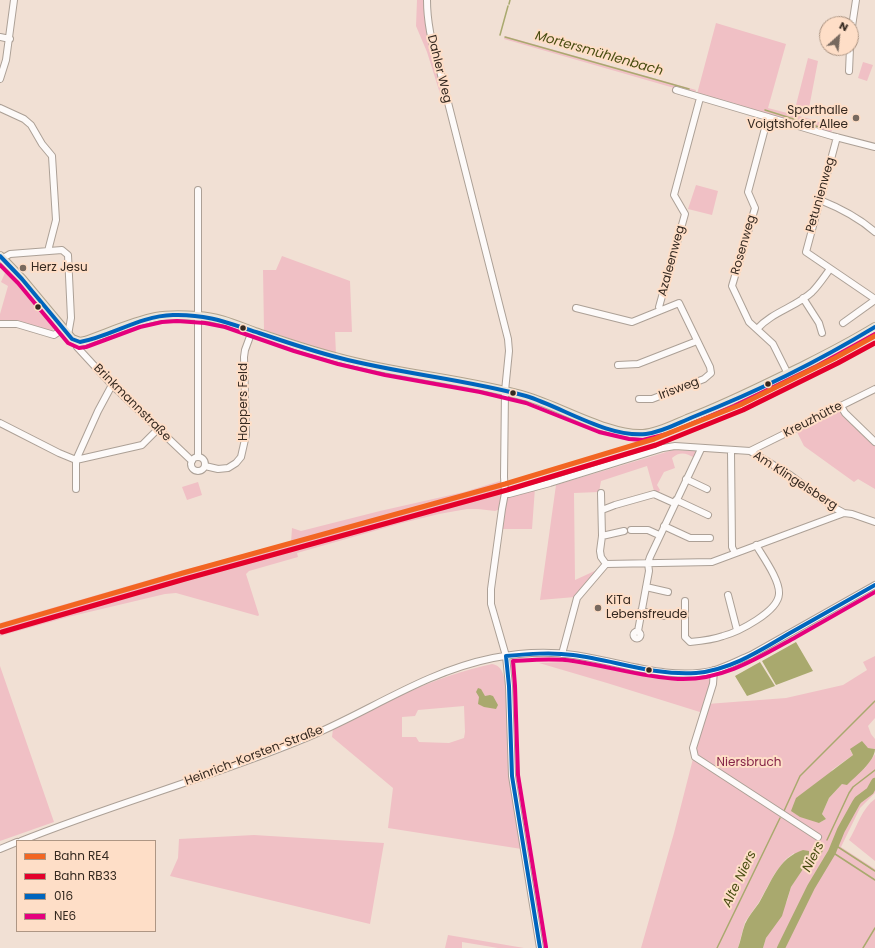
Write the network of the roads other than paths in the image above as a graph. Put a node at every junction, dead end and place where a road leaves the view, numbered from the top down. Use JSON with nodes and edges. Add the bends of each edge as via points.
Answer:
{"nodes":[{"id":1,"x":14,"y":0,"type":"edge"},
{"id":2,"x":427,"y":0,"type":"edge"},
{"id":3,"x":856,"y":0,"type":"edge"},
{"id":4,"x":853,"y":16,"type":"edge"},
{"id":5,"x":0,"y":37,"type":"edge"},
{"id":6,"x":10,"y":39,"type":"junction"},
{"id":7,"x":850,"y":56,"type":"edge"},
{"id":8,"x":849,"y":71,"type":"dead end"},
{"id":9,"x":0,"y":79,"type":"edge"},
{"id":10,"x":676,"y":90,"type":"dead end"},
{"id":11,"x":700,"y":98,"type":"junction"},
{"id":12,"x":0,"y":108,"type":"edge"},
{"id":13,"x":768,"y":117,"type":"junction"},
{"id":14,"x":837,"y":137,"type":"junction"},
{"id":15,"x":872,"y":147,"type":"edge"},
{"id":16,"x":875,"y":153,"type":"edge"},
{"id":17,"x":198,"y":190,"type":"dead end"},
{"id":18,"x":820,"y":200,"type":"junction"},
{"id":19,"x":875,"y":232,"type":"edge"},
{"id":20,"x":48,"y":251,"type":"junction"},
{"id":21,"x":2,"y":257,"type":"edge"},
{"id":22,"x":830,"y":269,"type":"junction"},
{"id":23,"x":803,"y":298,"type":"junction"},
{"id":24,"x":875,"y":300,"type":"edge"},
{"id":25,"x":576,"y":308,"type":"dead end"},
{"id":26,"x":661,"y":310,"type":"junction"},
{"id":27,"x":199,"y":316,"type":"junction"},
{"id":28,"x":843,"y":323,"type":"dead end"},
{"id":29,"x":0,"y":324,"type":"edge"},
{"id":30,"x":875,"y":327,"type":"edge"},
{"id":31,"x":757,"y":329,"type":"junction"},
{"id":32,"x":65,"y":331,"type":"junction"},
{"id":33,"x":252,"y":331,"type":"junction"},
{"id":34,"x":822,"y":333,"type":"dead end"},
{"id":35,"x":697,"y":341,"type":"junction"},
{"id":36,"x":79,"y":342,"type":"junction"},
{"id":37,"x":618,"y":365,"type":"dead end"},
{"id":38,"x":788,"y":374,"type":"junction"},
{"id":39,"x":112,"y":385,"type":"junction"},
{"id":40,"x":875,"y":389,"type":"edge"},
{"id":41,"x":505,"y":391,"type":"junction"},
{"id":42,"x":640,"y":399,"type":"dead end"},
{"id":43,"x":841,"y":406,"type":"junction"},
{"id":44,"x":0,"y":422,"type":"edge"},
{"id":45,"x":158,"y":429,"type":"junction"},
{"id":46,"x":875,"y":442,"type":"edge"},
{"id":47,"x":701,"y":449,"type":"junction"},
{"id":48,"x":731,"y":451,"type":"junction"},
{"id":49,"x":750,"y":451,"type":"junction"},
{"id":50,"x":195,"y":459,"type":"junction"},
{"id":51,"x":76,"y":460,"type":"junction"},
{"id":52,"x":205,"y":466,"type":"junction"},
{"id":53,"x":686,"y":478,"type":"junction"},
{"id":54,"x":76,"y":489,"type":"dead end"},
{"id":55,"x":707,"y":489,"type":"dead end"},
{"id":56,"x":601,"y":493,"type":"dead end"},
{"id":57,"x":505,"y":494,"type":"junction"},
{"id":58,"x":675,"y":502,"type":"junction"},
{"id":59,"x":602,"y":510,"type":"junction"},
{"id":60,"x":844,"y":513,"type":"junction"},
{"id":61,"x":708,"y":515,"type":"dead end"},
{"id":62,"x":875,"y":522,"type":"edge"},
{"id":63,"x":664,"y":526,"type":"junction"},
{"id":64,"x":631,"y":530,"type":"dead end"},
{"id":65,"x":624,"y":531,"type":"dead end"},
{"id":66,"x":659,"y":535,"type":"junction"},
{"id":67,"x":602,"y":536,"type":"junction"},
{"id":68,"x":710,"y":538,"type":"dead end"},
{"id":69,"x":756,"y":544,"type":"junction"},
{"id":70,"x":735,"y":553,"type":"junction"},
{"id":71,"x":648,"y":563,"type":"junction"},
{"id":72,"x":606,"y":564,"type":"junction"},
{"id":73,"x":875,"y":585,"type":"edge"},
{"id":74,"x":646,"y":587,"type":"junction"},
{"id":75,"x":668,"y":592,"type":"dead end"},
{"id":76,"x":728,"y":595,"type":"dead end"},
{"id":77,"x":685,"y":601,"type":"dead end"},
{"id":78,"x":641,"y":611,"type":"junction"},
{"id":79,"x":664,"y":616,"type":"dead end"},
{"id":80,"x":737,"y":630,"type":"junction"},
{"id":81,"x":638,"y":631,"type":"dead end"},
{"id":82,"x":562,"y":654,"type":"junction"},
{"id":83,"x":506,"y":656,"type":"junction"},
{"id":84,"x":714,"y":670,"type":"junction"},
{"id":85,"x":818,"y":837,"type":"dead end"},
{"id":86,"x":24,"y":840,"type":"edge"},
{"id":87,"x":16,"y":842,"type":"edge"},
{"id":88,"x":0,"y":849,"type":"edge"},
{"id":89,"x":540,"y":948,"type":"edge"}],
"edges":[{"from":1,"to":6,"type":"street"},
{"from":2,"to":41,"type":"street","name":"Dahler Weg","via":[[427,20],[433,49],[508,339]]},
{"from":3,"to":4,"type":"street"},
{"from":5,"to":6,"type":"street"},
{"from":6,"to":9,"type":"street"},
{"from":7,"to":8,"type":"street"},
{"from":10,"to":11,"type":"street"},
{"from":11,"to":13,"type":"street"},
{"from":11,"to":26,"type":"street","name":"Azaleenweg","via":[[674,195],[685,214],[659,307]]},
{"from":12,"to":20,"type":"street","via":[[31,125],[52,156],[56,220]]},
{"from":13,"to":14,"type":"street"},
{"from":13,"to":31,"type":"street","name":"Rosenweg","via":[[748,192],[755,208],[732,286],[749,322]]},
{"from":14,"to":15,"type":"street"},
{"from":14,"to":18,"type":"street","name":"Petunienweg"},
{"from":15,"to":16,"type":"street"},
{"from":17,"to":27,"type":"street"},
{"from":18,"to":19,"type":"street","via":[[840,208]]},
{"from":18,"to":22,"type":"street","name":"Petunienweg","via":[[806,252]]},
{"from":20,"to":21,"type":"street"},
{"from":20,"to":32,"type":"street","via":[[62,250],[68,255],[71,318]]},
{"from":21,"to":32,"type":"main road"},
{"from":22,"to":23,"type":"street","via":[[812,292]]},
{"from":22,"to":24,"type":"street"},
{"from":23,"to":31,"type":"street"},
{"from":23,"to":34,"type":"street","via":[[819,323]]},
{"from":24,"to":28,"type":"street"},
{"from":25,"to":26,"type":"street","via":[[632,322]]},
{"from":26,"to":35,"type":"street","name":"Irisweg","via":[[679,303]]},
{"from":27,"to":33,"type":"main road","via":[[223,319]]},
{"from":27,"to":36,"type":"main road","via":[[156,317]]},
{"from":27,"to":50,"type":"street"},
{"from":29,"to":32,"type":"street","via":[[17,324],[54,335]]},
{"from":30,"to":38,"type":"main road"},
{"from":31,"to":38,"type":"street","via":[[773,344]]},
{"from":32,"to":36,"type":"main road"},
{"from":33,"to":41,"type":"main road","via":[[339,358]]},
{"from":33,"to":52,"type":"street","name":"Hoppers Feld","via":[[244,357],[246,435],[242,457],[228,468]]},
{"from":35,"to":37,"type":"street","via":[[638,364]]},
{"from":35,"to":42,"type":"street","name":"Irisweg","via":[[711,373],[704,379],[652,399]]},
{"from":36,"to":39,"type":"street","name":"Brinkmannstraße","via":[[77,347]]},
{"from":38,"to":41,"type":"main road","via":[[701,414],[641,434],[612,429]]},
{"from":39,"to":45,"type":"street","name":"Brinkmannstraße"},
{"from":39,"to":51,"type":"street"},
{"from":40,"to":43,"type":"street","name":"Kreuzhütte"},
{"from":41,"to":57,"type":"street","name":"Dahler Weg"},
{"from":43,"to":46,"type":"street"},
{"from":43,"to":49,"type":"street","name":"Kreuzhütte"},
{"from":44,"to":51,"type":"street"},
{"from":45,"to":50,"type":"street","name":"Brinkmannstraße"},
{"from":45,"to":51,"type":"street","via":[[142,445]]},
{"from":47,"to":48,"type":"street","name":"Am Klingelsberg"},
{"from":47,"to":53,"type":"street"},
{"from":47,"to":57,"type":"street","name":"Am Klingelsberg","via":[[675,446],[662,448],[550,483]]},
{"from":48,"to":49,"type":"street","name":"Am Klingelsberg"},
{"from":48,"to":70,"type":"street","via":[[732,547]]},
{"from":49,"to":60,"type":"street","name":"Am Klingelsberg","via":[[785,471]]},
{"from":50,"to":52,"type":"street","via":[[204,460]]},
{"from":50,"to":52,"type":"street","via":[[192,465],[196,470],[201,470]]},
{"from":51,"to":54,"type":"street"},
{"from":53,"to":55,"type":"street"},
{"from":53,"to":58,"type":"street"},
{"from":56,"to":59,"type":"street"},
{"from":57,"to":83,"type":"street","name":"Dahler Weg","via":[[491,604]]},
{"from":58,"to":59,"type":"street","via":[[654,494]]},
{"from":58,"to":61,"type":"street"},
{"from":58,"to":63,"type":"street"},
{"from":59,"to":67,"type":"street"},
{"from":60,"to":62,"type":"street","name":"Am Klingelsberg"},
{"from":60,"to":69,"type":"street"},
{"from":63,"to":66,"type":"street"},
{"from":63,"to":68,"type":"street","via":[[690,538]]},
{"from":64,"to":66,"type":"street","via":[[648,530]]},
{"from":65,"to":67,"type":"street"},
{"from":66,"to":71,"type":"street"},
{"from":67,"to":72,"type":"street","via":[[601,557]]},
{"from":69,"to":70,"type":"street"},
{"from":69,"to":80,"type":"street","via":[[778,585],[779,595],[775,605],[767,612]]},
{"from":70,"to":71,"type":"street","via":[[712,562]]},
{"from":71,"to":72,"type":"street"},
{"from":71,"to":74,"type":"street"},
{"from":72,"to":82,"type":"street","via":[[577,598]]},
{"from":73,"to":84,"type":"street","name":"Heinrich-Korsten-Straße","via":[[751,655]]},
{"from":74,"to":75,"type":"street"},
{"from":74,"to":78,"type":"street"},
{"from":76,"to":80,"type":"street"},
{"from":77,"to":80,"type":"street","via":[[685,636],[690,642],[724,636]]},
{"from":78,"to":79,"type":"street"},
{"from":78,"to":81,"type":"street"},
{"from":82,"to":83,"type":"street","name":"Heinrich-Korsten-Straße"},
{"from":82,"to":84,"type":"street","name":"Heinrich-Korsten-Straße","via":[[671,673]]},
{"from":83,"to":86,"type":"street","name":"Heinrich-Korsten-Straße","via":[[468,664],[437,675],[284,747]]},
{"from":83,"to":89,"type":"street","name":"Dahler Weg","via":[[510,686],[512,776]]},
{"from":84,"to":85,"type":"street","via":[[713,684],[693,748],[695,757]]},
{"from":87,"to":88,"type":"street"}]}
